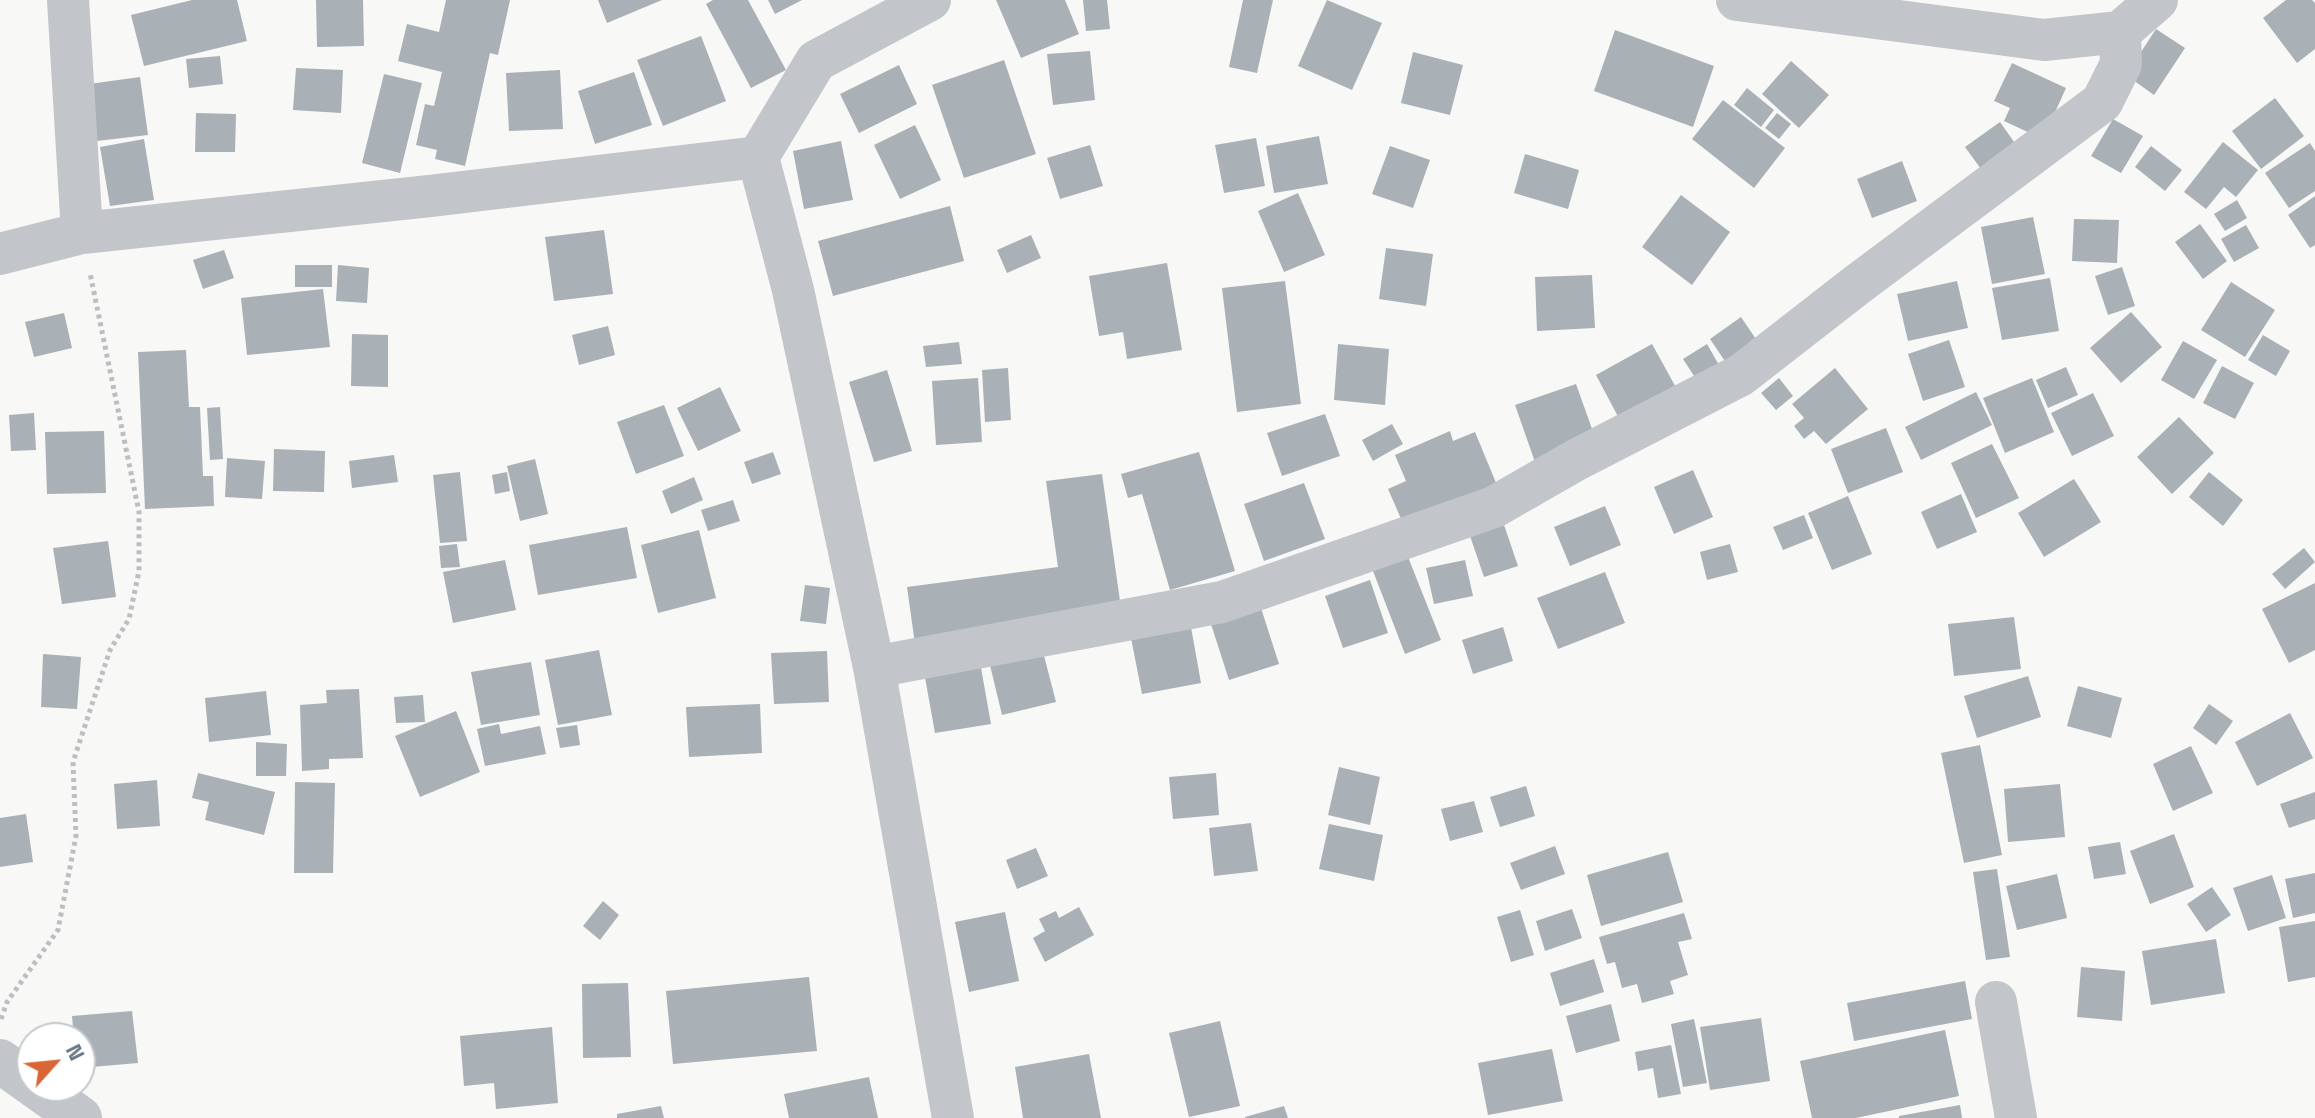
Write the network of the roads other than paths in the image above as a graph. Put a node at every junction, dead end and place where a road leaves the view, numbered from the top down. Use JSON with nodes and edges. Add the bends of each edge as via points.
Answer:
{"nodes":[{"id":1,"x":68,"y":0,"type":"edge"},
{"id":2,"x":930,"y":0,"type":"edge"},
{"id":3,"x":1737,"y":0,"type":"edge"},
{"id":4,"x":2157,"y":0,"type":"edge"},
{"id":5,"x":2120,"y":32,"type":"junction"},
{"id":6,"x":758,"y":157,"type":"junction"},
{"id":7,"x":82,"y":233,"type":"junction"},
{"id":8,"x":0,"y":254,"type":"edge"},
{"id":9,"x":874,"y":667,"type":"junction"},
{"id":10,"x":1996,"y":1002,"type":"dead end"},
{"id":11,"x":58,"y":1102,"type":"edge"},
{"id":12,"x":80,"y":1118,"type":"edge"},
{"id":13,"x":953,"y":1118,"type":"edge"},
{"id":14,"x":2016,"y":1118,"type":"edge"}],
"edges":[{"from":1,"to":7,"type":"street"},
{"from":2,"to":6,"type":"street","via":[[816,61]]},
{"from":3,"to":5,"type":"street","via":[[2044,40]]},
{"from":4,"to":5,"type":"street"},
{"from":5,"to":9,"type":"street","via":[[2121,64],[2102,102],[1741,375],[1494,507],[1222,602]]},
{"from":6,"to":7,"type":"street"},
{"from":6,"to":9,"type":"street","via":[[793,290]]},
{"from":7,"to":8,"type":"street"},
{"from":9,"to":13,"type":"street"},
{"from":10,"to":14,"type":"street"},
{"from":11,"to":12,"type":"street"}]}
